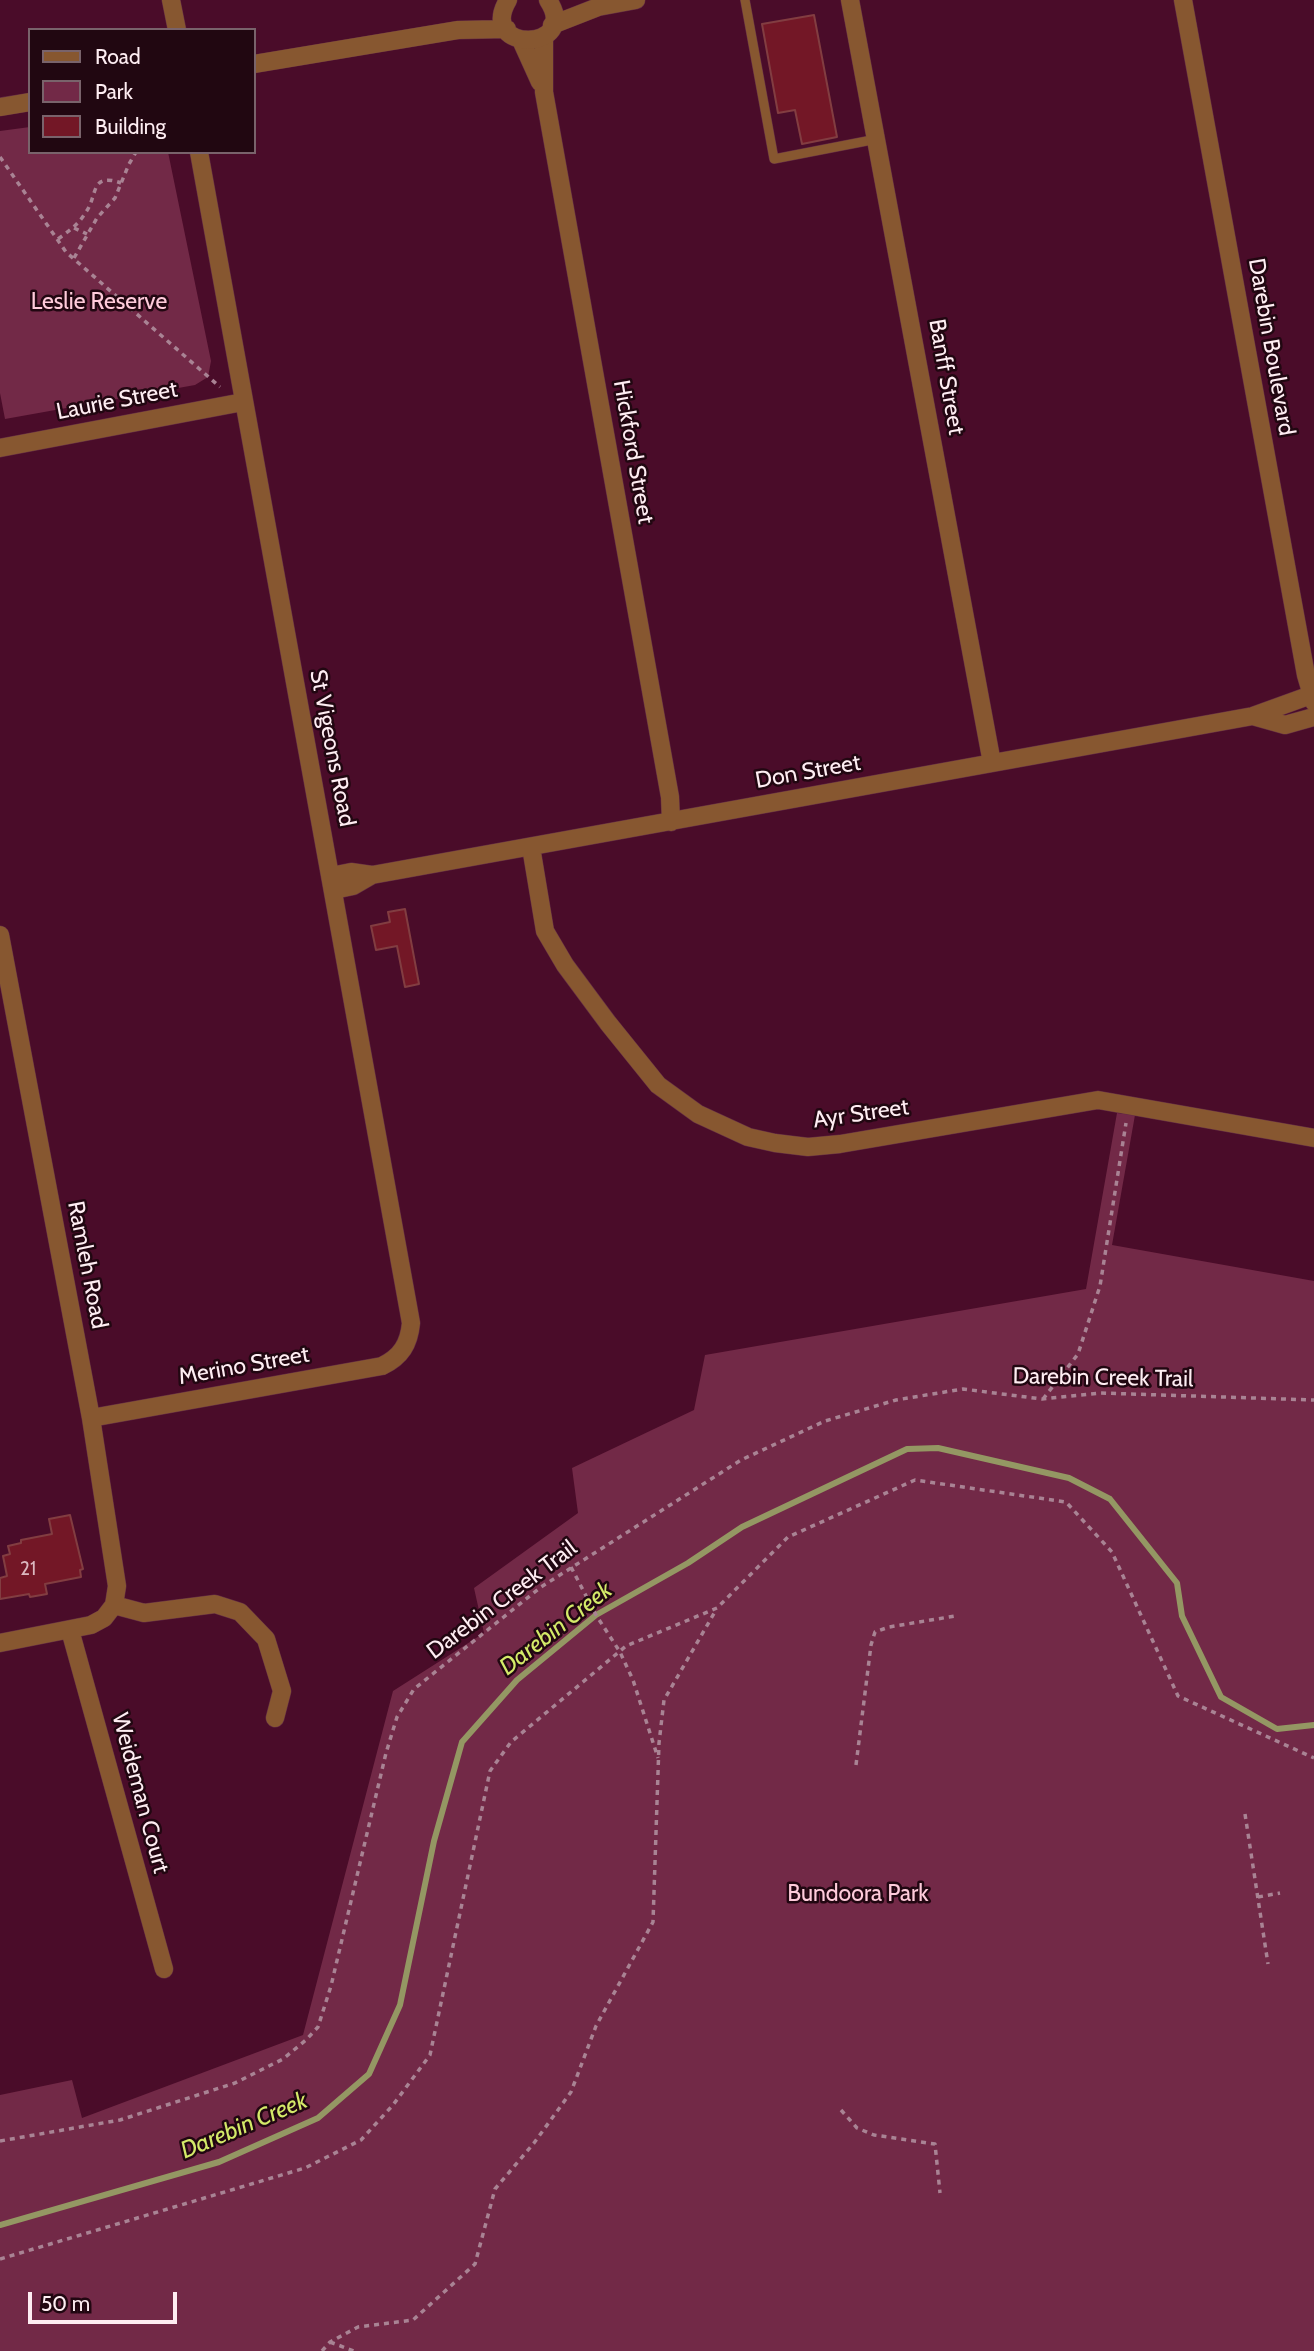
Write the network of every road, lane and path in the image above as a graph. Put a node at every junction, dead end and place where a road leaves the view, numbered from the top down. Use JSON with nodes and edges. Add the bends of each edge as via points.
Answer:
{"nodes":[{"id":1,"x":172,"y":0,"type":"edge"},
{"id":2,"x":636,"y":0,"type":"edge"},
{"id":3,"x":745,"y":0,"type":"edge"},
{"id":4,"x":850,"y":0,"type":"edge"},
{"id":5,"x":1183,"y":0,"type":"edge"},
{"id":6,"x":549,"y":1,"type":"edge"},
{"id":7,"x":507,"y":2,"type":"edge"},
{"id":8,"x":598,"y":7,"type":"junction"},
{"id":9,"x":177,"y":28,"type":"edge"},
{"id":10,"x":458,"y":30,"type":"junction"},
{"id":11,"x":548,"y":31,"type":"junction"},
{"id":12,"x":514,"y":35,"type":"junction"},
{"id":13,"x":256,"y":64,"type":"edge"},
{"id":14,"x":544,"y":92,"type":"junction"},
{"id":15,"x":28,"y":102,"type":"edge"},
{"id":16,"x":0,"y":107,"type":"edge"},
{"id":17,"x":877,"y":139,"type":"junction"},
{"id":18,"x":135,"y":154,"type":"edge"},
{"id":19,"x":199,"y":154,"type":"edge"},
{"id":20,"x":0,"y":158,"type":"edge"},
{"id":21,"x":121,"y":183,"type":"junction"},
{"id":22,"x":74,"y":228,"type":"junction"},
{"id":23,"x":87,"y":234,"type":"junction"},
{"id":24,"x":57,"y":240,"type":"junction"},
{"id":25,"x":73,"y":258,"type":"junction"},
{"id":26,"x":220,"y":387,"type":"dead end"},
{"id":27,"x":243,"y":402,"type":"junction"},
{"id":28,"x":0,"y":448,"type":"edge"},
{"id":29,"x":1313,"y":699,"type":"edge"},
{"id":30,"x":1253,"y":716,"type":"junction"},
{"id":31,"x":1314,"y":717,"type":"edge"},
{"id":32,"x":992,"y":764,"type":"junction"},
{"id":33,"x":671,"y":822,"type":"junction"},
{"id":34,"x":531,"y":847,"type":"junction"},
{"id":35,"x":332,"y":883,"type":"junction"},
{"id":36,"x":0,"y":935,"type":"edge"},
{"id":37,"x":1129,"y":1104,"type":"junction"},
{"id":38,"x":1314,"y":1138,"type":"edge"},
{"id":39,"x":401,"y":1352,"type":"joint"},
{"id":40,"x":1042,"y":1399,"type":"junction"},
{"id":41,"x":1314,"y":1400,"type":"edge"},
{"id":42,"x":91,"y":1419,"type":"junction"},
{"id":43,"x":571,"y":1567,"type":"junction"},
{"id":44,"x":114,"y":1605,"type":"junction"},
{"id":45,"x":717,"y":1608,"type":"junction"},
{"id":46,"x":955,"y":1616,"type":"dead end"},
{"id":47,"x":70,"y":1630,"type":"junction"},
{"id":48,"x":0,"y":1643,"type":"edge"},
{"id":49,"x":620,"y":1652,"type":"junction"},
{"id":50,"x":275,"y":1718,"type":"dead end"},
{"id":51,"x":1314,"y":1758,"type":"edge"},
{"id":52,"x":659,"y":1761,"type":"junction"},
{"id":53,"x":856,"y":1765,"type":"dead end"},
{"id":54,"x":1245,"y":1814,"type":"dead end"},
{"id":55,"x":1280,"y":1893,"type":"dead end"},
{"id":56,"x":1258,"y":1897,"type":"junction"},
{"id":57,"x":1268,"y":1964,"type":"dead end"},
{"id":58,"x":164,"y":1969,"type":"dead end"},
{"id":59,"x":841,"y":2110,"type":"dead end"},
{"id":60,"x":0,"y":2141,"type":"edge"},
{"id":61,"x":940,"y":2193,"type":"dead end"},
{"id":62,"x":0,"y":2259,"type":"edge"},
{"id":63,"x":330,"y":2342,"type":"junction"},
{"id":64,"x":322,"y":2351,"type":"edge"},
{"id":65,"x":354,"y":2351,"type":"edge"}],
"edges":[{"from":1,"to":9,"type":"street"},
{"from":2,"to":8,"type":"street"},
{"from":3,"to":17,"type":"lane","via":[[775,159]]},
{"from":4,"to":17,"type":"street","name":"Banff Street"},
{"from":5,"to":29,"type":"street","name":"Darebin Boulevard"},
{"from":6,"to":8,"type":"street"},
{"from":6,"to":11,"type":"street","name":"Hickford Street","via":[[554,18]]},
{"from":7,"to":10,"type":"street"},
{"from":7,"to":12,"type":"street","via":[[503,17]]},
{"from":8,"to":11,"type":"street"},
{"from":10,"to":12,"type":"street"},
{"from":10,"to":13,"type":"street"},
{"from":11,"to":12,"type":"street","via":[[537,40]]},
{"from":11,"to":14,"type":"street","name":"Hickford Street"},
{"from":12,"to":14,"type":"street","name":"Hickford Street"},
{"from":14,"to":33,"type":"street","name":"Hickford Street","via":[[668,783]]},
{"from":15,"to":16,"type":"street"},
{"from":17,"to":32,"type":"street","name":"Banff Street"},
{"from":18,"to":21,"type":"path"},
{"from":19,"to":27,"type":"street","name":"St Vigeons Road"},
{"from":20,"to":24,"type":"path"},
{"from":21,"to":22,"type":"path","via":[[100,182],[89,209]]},
{"from":21,"to":23,"type":"path","via":[[116,198]]},
{"from":22,"to":23,"type":"path"},
{"from":22,"to":24,"type":"path"},
{"from":23,"to":25,"type":"path"},
{"from":24,"to":25,"type":"path"},
{"from":25,"to":26,"type":"path"},
{"from":27,"to":28,"type":"street","name":"Laurie Street"},
{"from":27,"to":35,"type":"street","name":"St Vigeons Road"},
{"from":29,"to":30,"type":"street","name":"Don Street"},
{"from":30,"to":31,"type":"street","name":"Don Street","via":[[1285,725]]},
{"from":30,"to":32,"type":"street","name":"Don Street"},
{"from":32,"to":33,"type":"street","name":"Don Street"},
{"from":33,"to":34,"type":"street","name":"Don Street"},
{"from":34,"to":35,"type":"street","name":"Don Street","via":[[372,875],[353,886]]},
{"from":34,"to":37,"type":"street","name":"Ayr Street","via":[[545,931],[565,965],[658,1085],[719,1126],[748,1137],[808,1147],[1081,1101]]},
{"from":35,"to":39,"type":"street","name":"St Vigeons Road","via":[[411,1323],[410,1337]]},
{"from":36,"to":42,"type":"street","name":"Ramleh Road"},
{"from":37,"to":38,"type":"street","name":"Ayr Street"},
{"from":37,"to":40,"type":"path","via":[[1100,1286],[1078,1353]]},
{"from":39,"to":42,"type":"street","name":"Merino Street","via":[[382,1366]]},
{"from":40,"to":41,"type":"path","name":"Darebin Creek Trail","via":[[1101,1393]]},
{"from":40,"to":43,"type":"path","name":"Darebin Creek Trail","via":[[963,1389],[896,1400],[825,1421],[741,1460]]},
{"from":42,"to":44,"type":"street","name":"Ramleh Road","via":[[117,1586]]},
{"from":43,"to":49,"type":"path"},
{"from":43,"to":60,"type":"path","name":"Darebin Creek Trail","via":[[414,1689],[397,1717],[331,1986],[318,2027],[306,2040],[283,2059],[235,2083],[120,2120]]},
{"from":44,"to":47,"type":"street","via":[[104,1618]]},
{"from":44,"to":50,"type":"street","via":[[144,1613],[215,1604],[240,1612],[266,1639],[282,1692]]},
{"from":45,"to":49,"type":"path"},
{"from":45,"to":51,"type":"path","via":[[788,1537],[915,1480],[1066,1502],[1112,1552],[1178,1696]]},
{"from":45,"to":52,"type":"path","via":[[664,1700]]},
{"from":46,"to":53,"type":"path","via":[[875,1632]]},
{"from":47,"to":48,"type":"street"},
{"from":47,"to":58,"type":"street","name":"Weideman Court"},
{"from":49,"to":52,"type":"path"},
{"from":49,"to":62,"type":"path","via":[[511,1742],[490,1771],[430,2055],[361,2140],[305,2168]]},
{"from":52,"to":63,"type":"path","via":[[653,1922],[596,2026],[571,2092],[495,2189],[475,2264],[413,2320],[358,2327]]},
{"from":54,"to":56,"type":"path"},
{"from":55,"to":56,"type":"path"},
{"from":56,"to":57,"type":"path"},
{"from":59,"to":61,"type":"path","via":[[857,2128],[874,2135],[935,2144]]},
{"from":63,"to":64,"type":"path"},
{"from":63,"to":65,"type":"path"}]}
